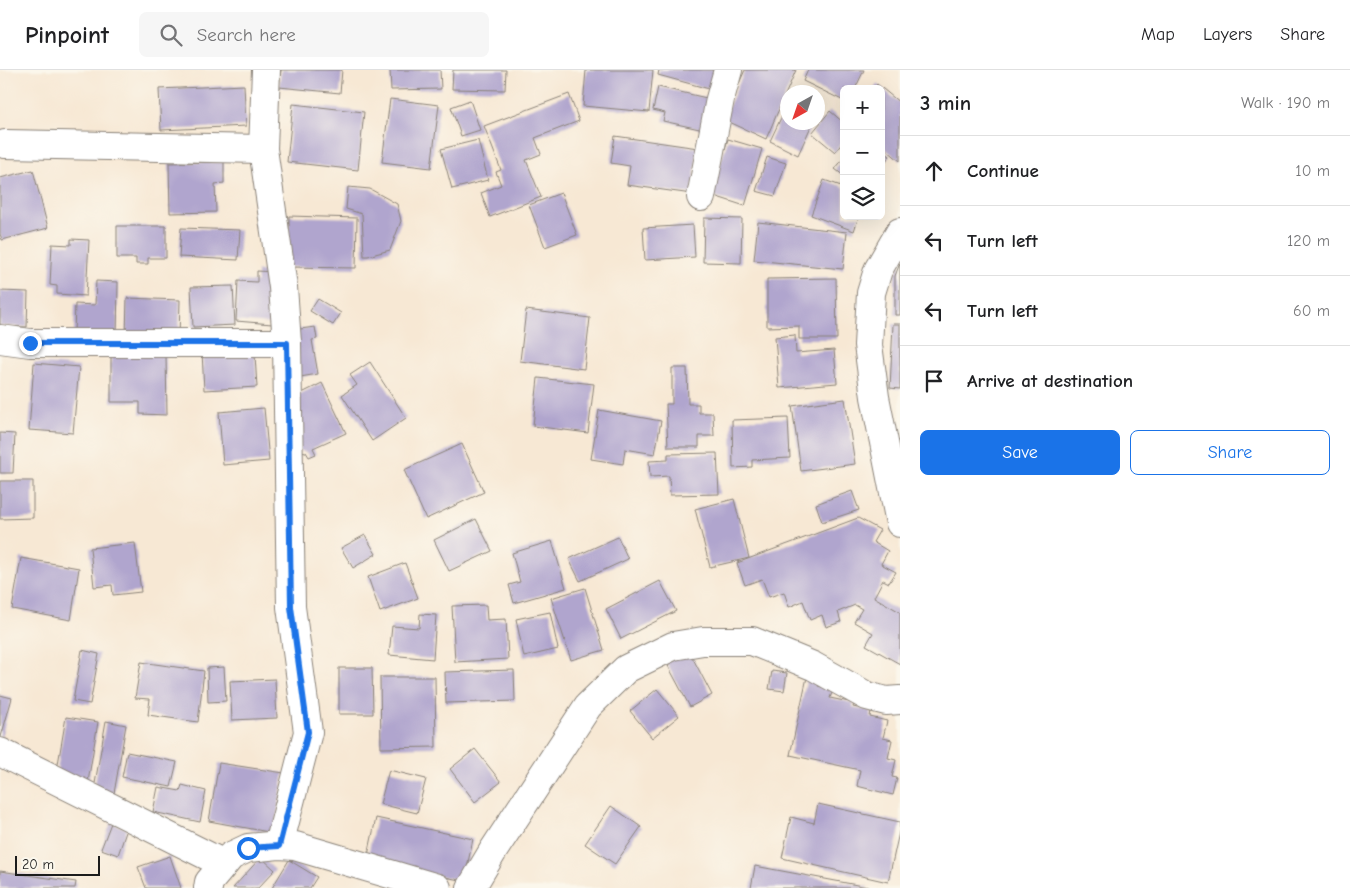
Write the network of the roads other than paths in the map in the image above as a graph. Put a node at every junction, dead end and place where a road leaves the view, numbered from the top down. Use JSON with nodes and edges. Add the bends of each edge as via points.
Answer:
{"nodes":[{"id":1,"x":266,"y":70,"type":"edge"},
{"id":2,"x":728,"y":70,"type":"edge"},
{"id":3,"x":5,"y":144,"type":"dead end"},
{"id":4,"x":263,"y":149,"type":"junction"},
{"id":5,"x":701,"y":197,"type":"dead end"},
{"id":6,"x":900,"y":232,"type":"edge"},
{"id":7,"x":0,"y":339,"type":"edge"},
{"id":8,"x":287,"y":343,"type":"junction"},
{"id":9,"x":900,"y":523,"type":"edge"},
{"id":10,"x":900,"y":700,"type":"edge"},
{"id":11,"x":0,"y":752,"type":"edge"},
{"id":12,"x":279,"y":846,"type":"junction"},
{"id":13,"x":224,"y":864,"type":"junction"},
{"id":14,"x":481,"y":884,"type":"edge"},
{"id":15,"x":208,"y":888,"type":"edge"},
{"id":16,"x":437,"y":888,"type":"edge"}],
"edges":[{"from":1,"to":4,"type":"street"},
{"from":2,"to":5,"type":"street"},
{"from":3,"to":4,"type":"street"},
{"from":4,"to":8,"type":"street","via":[[283,287]]},
{"from":6,"to":9,"type":"street","via":[[878,270],[871,294],[868,345]]},
{"from":7,"to":8,"type":"street","via":[[30,343]]},
{"from":8,"to":12,"type":"street","via":[[291,607],[308,732]]},
{"from":10,"to":14,"type":"street","via":[[886,701],[867,696],[813,666],[752,641],[704,641],[673,646],[626,668],[588,706],[494,851]]},
{"from":11,"to":13,"type":"street"},
{"from":12,"to":13,"type":"street","via":[[248,848],[231,856]]},
{"from":12,"to":16,"type":"street","via":[[295,846]]},
{"from":13,"to":15,"type":"street"}]}
